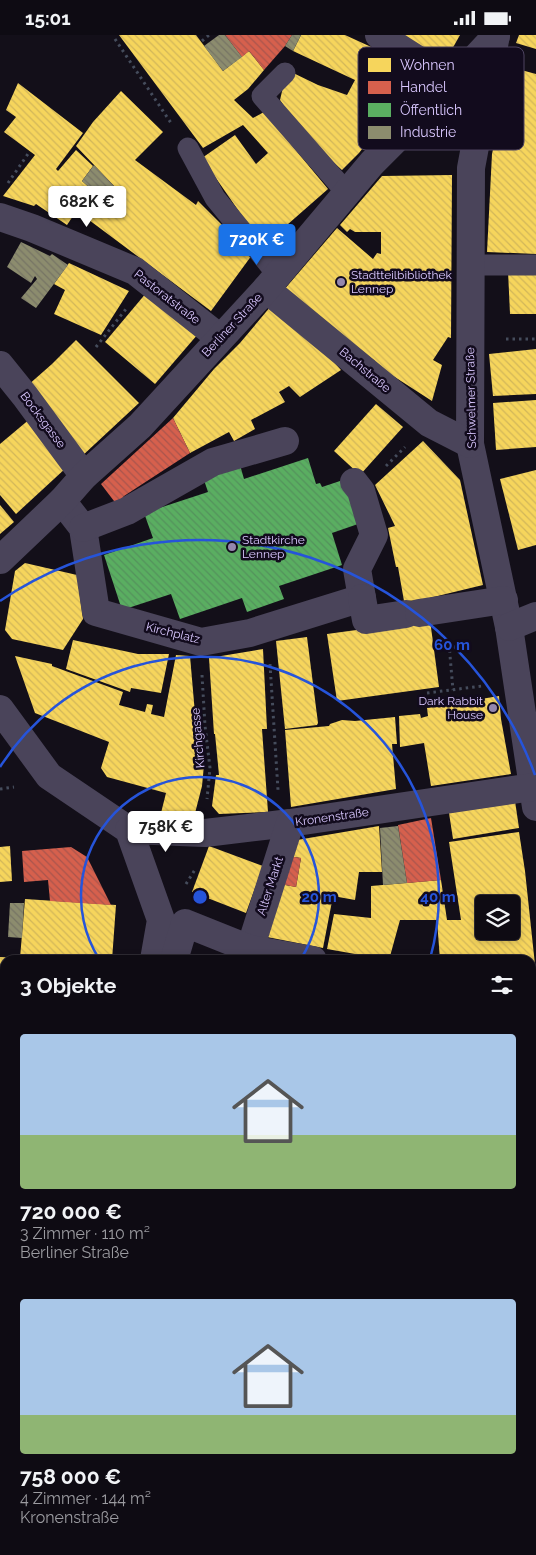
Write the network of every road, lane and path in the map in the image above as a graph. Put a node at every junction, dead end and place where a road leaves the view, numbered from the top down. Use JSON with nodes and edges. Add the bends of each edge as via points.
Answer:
{"nodes":[{"id":1,"x":209,"y":35,"type":"edge"},
{"id":2,"x":379,"y":35,"type":"edge"},
{"id":3,"x":496,"y":35,"type":"edge"},
{"id":4,"x":115,"y":39,"type":"dead end"},
{"id":5,"x":202,"y":41,"type":"dead end"},
{"id":6,"x":398,"y":47,"type":"edge"},
{"id":7,"x":485,"y":47,"type":"edge"},
{"id":8,"x":285,"y":73,"type":"dead end"},
{"id":9,"x":188,"y":148,"type":"joint"},
{"id":10,"x":385,"y":150,"type":"edge"},
{"id":11,"x":474,"y":150,"type":"edge"},
{"id":12,"x":30,"y":151,"type":"dead end"},
{"id":13,"x":5,"y":187,"type":"dead end"},
{"id":14,"x":347,"y":193,"type":"junction"},
{"id":15,"x":3,"y":223,"type":"edge"},
{"id":16,"x":470,"y":265,"type":"junction"},
{"id":17,"x":536,"y":265,"type":"edge"},
{"id":18,"x":149,"y":282,"type":"junction"},
{"id":19,"x":271,"y":282,"type":"junction"},
{"id":20,"x":220,"y":338,"type":"junction"},
{"id":21,"x":96,"y":347,"type":"dead end"},
{"id":22,"x":0,"y":365,"type":"edge"},
{"id":23,"x":428,"y":423,"type":"junction"},
{"id":24,"x":285,"y":441,"type":"dead end"},
{"id":25,"x":470,"y":444,"type":"junction"},
{"id":26,"x":84,"y":476,"type":"junction"},
{"id":27,"x":357,"y":486,"type":"joint"},
{"id":28,"x":62,"y":501,"type":"junction"},
{"id":29,"x":83,"y":527,"type":"junction"},
{"id":30,"x":0,"y":560,"type":"edge"},
{"id":31,"x":362,"y":598,"type":"junction"},
{"id":32,"x":504,"y":600,"type":"junction"},
{"id":33,"x":446,"y":609,"type":"junction"},
{"id":34,"x":536,"y":616,"type":"edge"},
{"id":35,"x":509,"y":627,"type":"junction"},
{"id":36,"x":267,"y":628,"type":"junction"},
{"id":37,"x":201,"y":642,"type":"junction"},
{"id":38,"x":518,"y":681,"type":"junction"},
{"id":39,"x":453,"y":690,"type":"junction"},
{"id":40,"x":427,"y":693,"type":"dead end"},
{"id":41,"x":0,"y":709,"type":"edge"},
{"id":42,"x":533,"y":760,"type":"edge"},
{"id":43,"x":534,"y":797,"type":"edge"},
{"id":44,"x":285,"y":824,"type":"junction"},
{"id":45,"x":129,"y":830,"type":"junction"},
{"id":46,"x":205,"y":833,"type":"junction"},
{"id":47,"x":164,"y":948,"type":"edge"},
{"id":48,"x":250,"y":949,"type":"junction"},
{"id":49,"x":284,"y":955,"type":"edge"}],
"edges":[{"from":1,"to":5,"type":"path"},
{"from":2,"to":6,"type":"street"},
{"from":3,"to":7,"type":"street","name":"Berliner Straße"},
{"from":4,"to":9,"type":"path"},
{"from":8,"to":14,"type":"lane","via":[[262,96]]},
{"from":9,"to":19,"type":"lane","via":[[215,198]]},
{"from":10,"to":14,"type":"street","name":"Berliner Straße"},
{"from":11,"to":16,"type":"street","name":"Schwelmer Straße","via":[[471,168]]},
{"from":12,"to":13,"type":"path"},
{"from":14,"to":19,"type":"street","name":"Berliner Straße"},
{"from":15,"to":18,"type":"street","name":"Pastoratstraße","via":[[32,228],[134,271]]},
{"from":16,"to":17,"type":"lane"},
{"from":16,"to":25,"type":"street","name":"Schwelmer Straße"},
{"from":18,"to":20,"type":"street","name":"Pastoratstraße"},
{"from":18,"to":21,"type":"path"},
{"from":19,"to":20,"type":"street","name":"Berliner Straße"},
{"from":19,"to":23,"type":"street","name":"Bachstraße"},
{"from":20,"to":26,"type":"street","name":"Berliner Straße","via":[[140,426]]},
{"from":22,"to":26,"type":"street","name":"Bocksgasse"},
{"from":23,"to":25,"type":"street","name":"Bachstraße"},
{"from":23,"to":27,"type":"path"},
{"from":24,"to":29,"type":"street","via":[[213,462],[127,511]]},
{"from":25,"to":32,"type":"street","name":"Schwelmer Straße"},
{"from":26,"to":28,"type":"street","name":"Berliner Straße"},
{"from":27,"to":31,"type":"street","via":[[374,535],[357,569]]},
{"from":28,"to":29,"type":"street"},
{"from":28,"to":30,"type":"street","name":"Berliner Straße"},
{"from":29,"to":37,"type":"street","name":"Kirchplatz","via":[[96,612]]},
{"from":31,"to":33,"type":"street","via":[[366,620]]},
{"from":31,"to":36,"type":"street","name":"Kirchplatz"},
{"from":32,"to":33,"type":"street"},
{"from":32,"to":35,"type":"street","name":"Schwelmer Straße"},
{"from":33,"to":39,"type":"path"},
{"from":34,"to":35,"type":"street"},
{"from":35,"to":38,"type":"street","name":"Schwelmer Straße"},
{"from":36,"to":37,"type":"street","name":"Kirchplatz"},
{"from":36,"to":44,"type":"path"},
{"from":37,"to":46,"type":"path","name":"Kirchgasse","via":[[210,768]]},
{"from":38,"to":39,"type":"path"},
{"from":38,"to":42,"type":"street","name":"Schwelmer Straße"},
{"from":39,"to":40,"type":"path"},
{"from":41,"to":45,"type":"street","via":[[49,776]]},
{"from":42,"to":43,"type":"street","name":"Schwelmer Straße"},
{"from":43,"to":44,"type":"street","name":"Kronenstraße"},
{"from":44,"to":46,"type":"street","name":"Kronenstraße"},
{"from":44,"to":48,"type":"street","name":"Alter Markt"},
{"from":45,"to":46,"type":"street","name":"Kronenstraße"},
{"from":45,"to":47,"type":"street"},
{"from":47,"to":48,"type":"street","via":[[185,923]]},
{"from":48,"to":49,"type":"street"}]}
